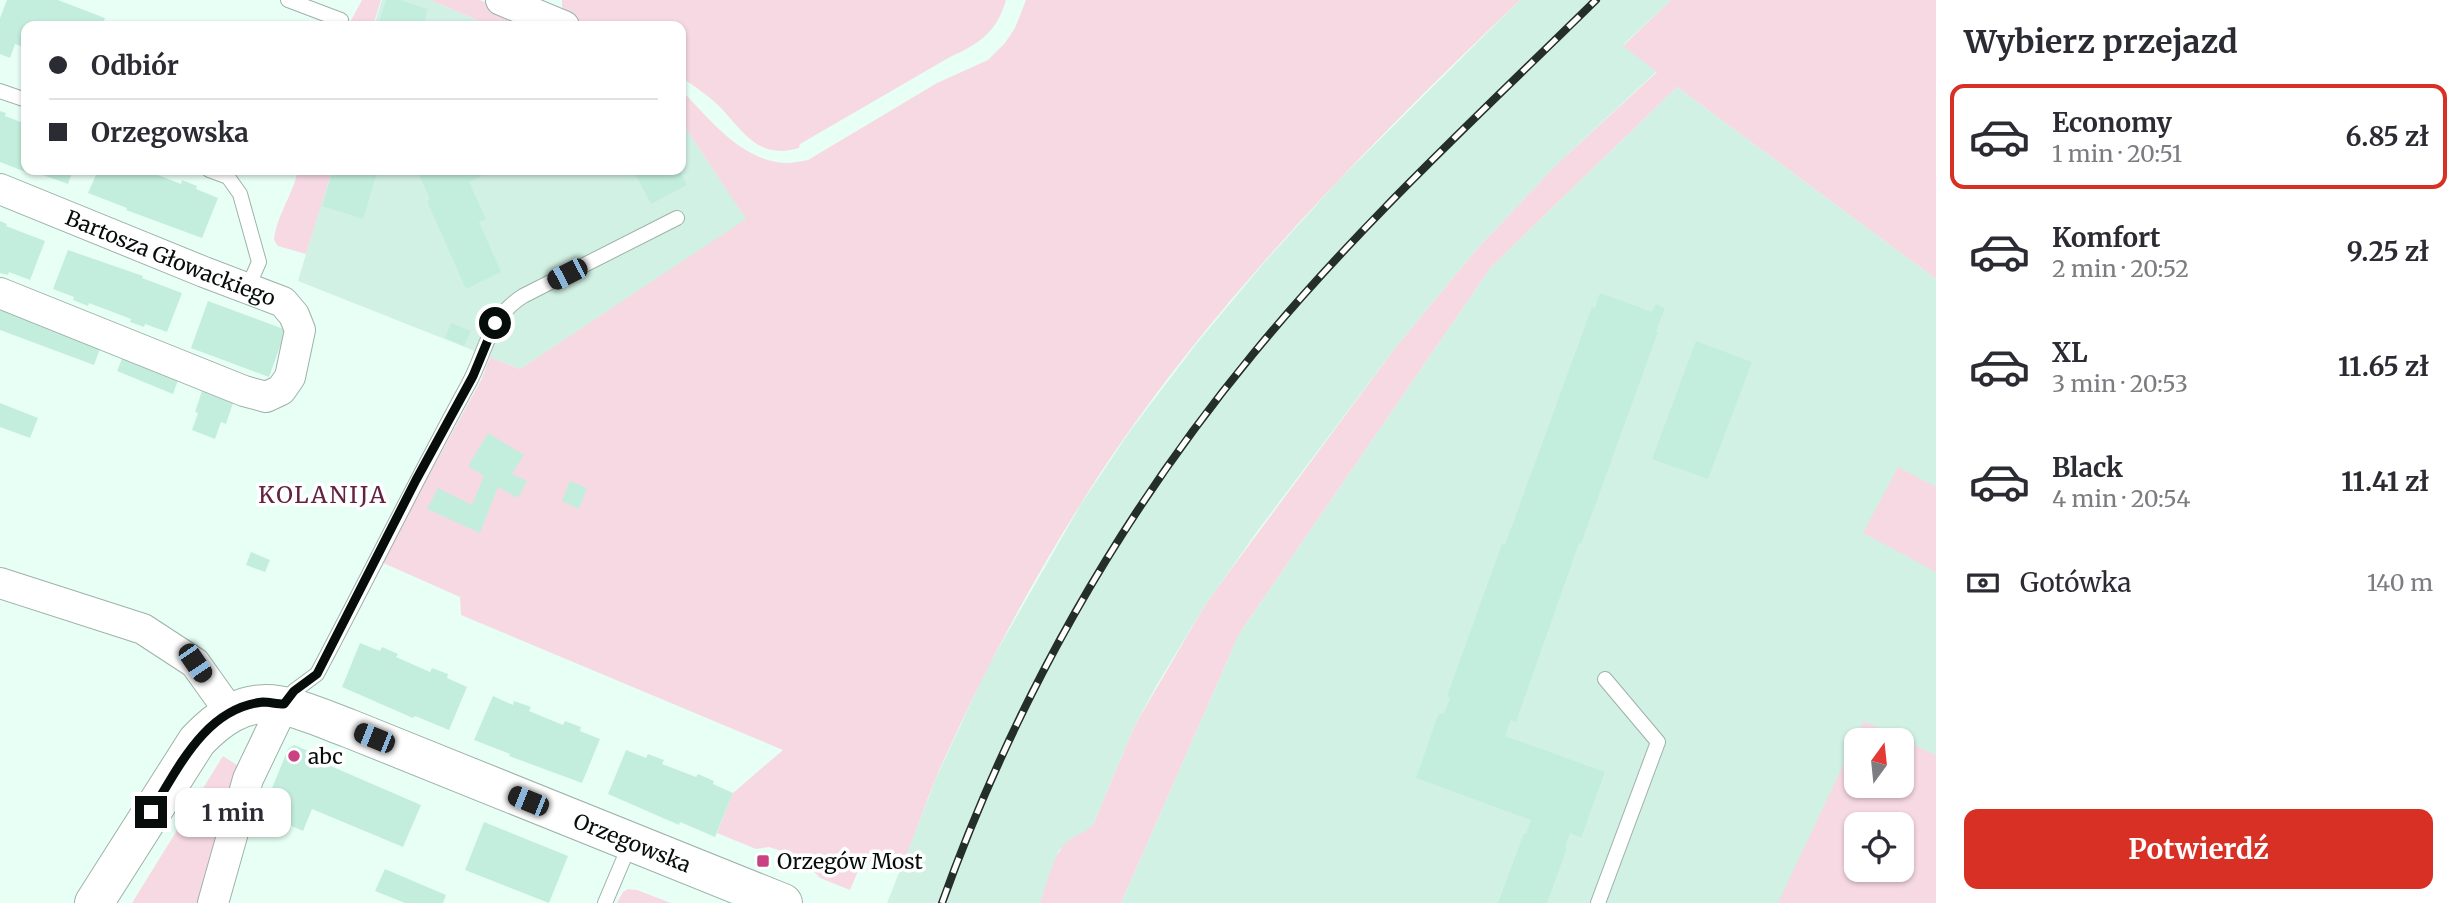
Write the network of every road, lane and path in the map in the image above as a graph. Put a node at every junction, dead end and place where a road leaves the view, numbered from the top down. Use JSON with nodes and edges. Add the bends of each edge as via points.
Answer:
{"nodes":[{"id":1,"x":288,"y":0,"type":"edge"},
{"id":2,"x":501,"y":0,"type":"edge"},
{"id":3,"x":341,"y":20,"type":"dead end"},
{"id":4,"x":552,"y":21,"type":"edge"},
{"id":5,"x":0,"y":90,"type":"edge"},
{"id":6,"x":21,"y":98,"type":"edge"},
{"id":7,"x":223,"y":175,"type":"edge"},
{"id":8,"x":0,"y":189,"type":"edge"},
{"id":9,"x":677,"y":218,"type":"dead end"},
{"id":10,"x":248,"y":288,"type":"junction"},
{"id":11,"x":0,"y":293,"type":"edge"},
{"id":12,"x":0,"y":583,"type":"edge"},
{"id":13,"x":1605,"y":679,"type":"dead end"},
{"id":14,"x":284,"y":704,"type":"junction"},
{"id":15,"x":230,"y":712,"type":"junction"},
{"id":16,"x":631,"y":843,"type":"junction"},
{"id":17,"x":94,"y":903,"type":"edge"},
{"id":18,"x":213,"y":903,"type":"edge"},
{"id":19,"x":605,"y":903,"type":"edge"},
{"id":20,"x":783,"y":903,"type":"edge"},
{"id":21,"x":1598,"y":903,"type":"edge"}],
"edges":[{"from":1,"to":3,"type":"lane"},
{"from":2,"to":4,"type":"street"},
{"from":5,"to":6,"type":"lane"},
{"from":7,"to":10,"type":"lane","via":[[240,194],[259,262]]},
{"from":8,"to":10,"type":"street","name":"Bartosza Głowackiego"},
{"from":9,"to":14,"type":"lane","via":[[523,296],[501,314],[317,674]]},
{"from":10,"to":11,"type":"street","name":"Bartosza Głowackiego","via":[[283,302],[300,330],[289,377],[281,390],[266,397]]},
{"from":12,"to":15,"type":"street","via":[[143,629],[195,663]]},
{"from":13,"to":21,"type":"lane","via":[[1658,742]]},
{"from":14,"to":15,"type":"street","name":"Orzegowska","via":[[262,702]]},
{"from":14,"to":16,"type":"street","name":"Orzegowska"},
{"from":14,"to":18,"type":"street","via":[[248,779]]},
{"from":15,"to":17,"type":"street","name":"Orzegowska","via":[[197,741]]},
{"from":16,"to":19,"type":"lane"},
{"from":16,"to":20,"type":"street","name":"Orzegowska"}]}
